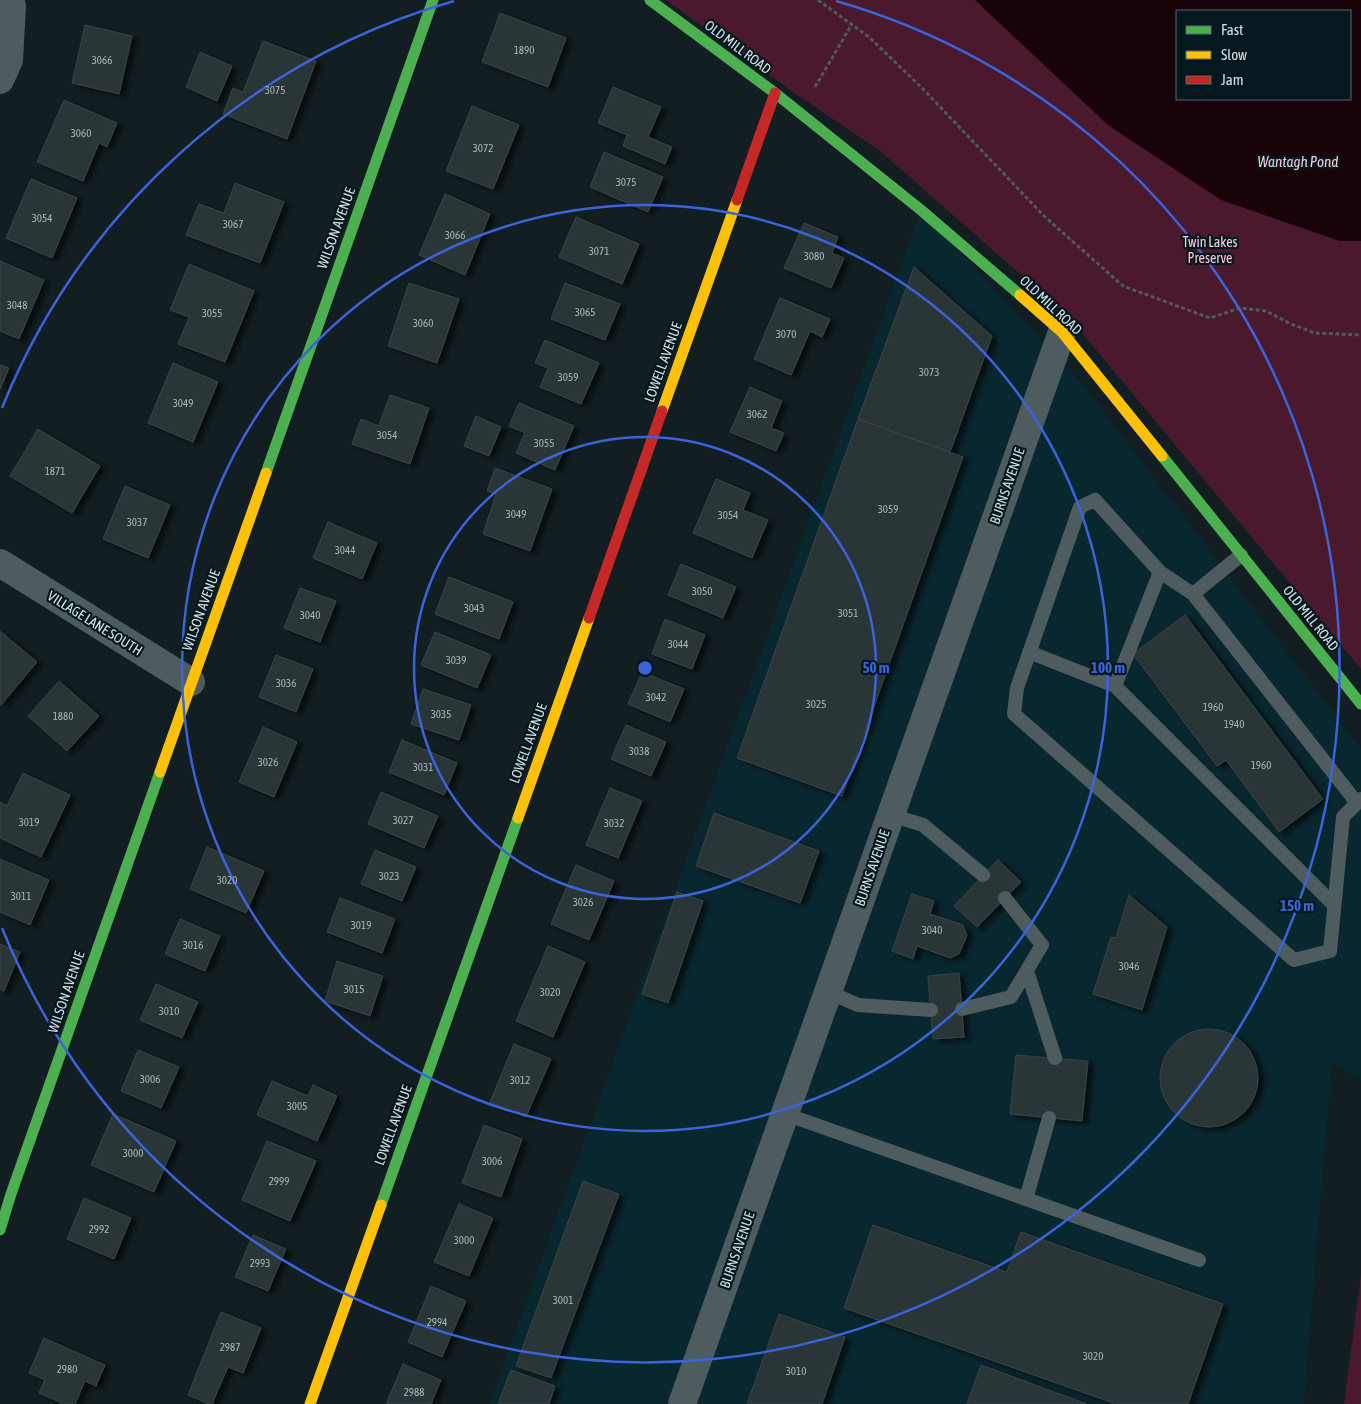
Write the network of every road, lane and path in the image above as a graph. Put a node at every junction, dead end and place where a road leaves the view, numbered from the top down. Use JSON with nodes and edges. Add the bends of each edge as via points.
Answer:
{"nodes":[{"id":1,"x":9,"y":0,"type":"edge"},
{"id":2,"x":433,"y":0,"type":"edge"},
{"id":3,"x":650,"y":0,"type":"edge"},
{"id":4,"x":818,"y":0,"type":"edge"},
{"id":5,"x":852,"y":24,"type":"junction"},
{"id":6,"x":0,"y":80,"type":"edge"},
{"id":7,"x":775,"y":93,"type":"junction"},
{"id":8,"x":799,"y":113,"type":"junction"},
{"id":9,"x":1062,"y":332,"type":"junction"},
{"id":10,"x":1361,"y":335,"type":"edge"},
{"id":11,"x":1241,"y":555,"type":"junction"},
{"id":12,"x":0,"y":563,"type":"edge"},
{"id":13,"x":1160,"y":572,"type":"junction"},
{"id":14,"x":1193,"y":594,"type":"junction"},
{"id":15,"x":1029,"y":652,"type":"junction"},
{"id":16,"x":191,"y":682,"type":"junction"},
{"id":17,"x":1115,"y":686,"type":"junction"},
{"id":18,"x":1361,"y":704,"type":"edge"},
{"id":19,"x":1359,"y":801,"type":"edge"},
{"id":20,"x":891,"y":815,"type":"junction"},
{"id":21,"x":983,"y":875,"type":"dead end"},
{"id":22,"x":1005,"y":898,"type":"dead end"},
{"id":23,"x":1334,"y":905,"type":"junction"},
{"id":24,"x":1027,"y":971,"type":"junction"},
{"id":25,"x":828,"y":992,"type":"junction"},
{"id":26,"x":962,"y":1009,"type":"dead end"},
{"id":27,"x":931,"y":1010,"type":"dead end"},
{"id":28,"x":1055,"y":1058,"type":"dead end"},
{"id":29,"x":785,"y":1114,"type":"junction"},
{"id":30,"x":1049,"y":1118,"type":"dead end"},
{"id":31,"x":5,"y":1193,"type":"edge"},
{"id":32,"x":1026,"y":1199,"type":"junction"},
{"id":33,"x":0,"y":1230,"type":"edge"},
{"id":34,"x":1199,"y":1260,"type":"dead end"},
{"id":35,"x":310,"y":1404,"type":"edge"},
{"id":36,"x":682,"y":1404,"type":"edge"}],
"edges":[{"from":1,"to":6,"type":"street","via":[[12,6],[9,60]]},
{"from":2,"to":16,"type":"street","name":"WILSON AVENUE"},
{"from":3,"to":7,"type":"street","name":"OLD MILL ROAD"},
{"from":4,"to":5,"type":"path"},
{"from":5,"to":8,"type":"path"},
{"from":5,"to":10,"type":"path","via":[[923,88],[1044,216],[1123,286],[1210,318],[1240,308],[1266,311],[1316,333]]},
{"from":7,"to":8,"type":"street","name":"OLD MILL ROAD"},
{"from":7,"to":35,"type":"street","name":"LOWELL AVENUE"},
{"from":8,"to":9,"type":"street","name":"OLD MILL ROAD","via":[[921,210]]},
{"from":9,"to":11,"type":"street","name":"OLD MILL ROAD"},
{"from":9,"to":20,"type":"street","name":"BURNS AVENUE"},
{"from":11,"to":14,"type":"lane"},
{"from":11,"to":18,"type":"street","name":"OLD MILL ROAD"},
{"from":12,"to":16,"type":"street","name":"VILLAGE LANE SOUTH"},
{"from":13,"to":14,"type":"lane"},
{"from":13,"to":15,"type":"lane","via":[[1095,500],[1080,507]]},
{"from":13,"to":17,"type":"lane"},
{"from":14,"to":19,"type":"lane"},
{"from":15,"to":17,"type":"lane"},
{"from":15,"to":23,"type":"lane","via":[[1017,688],[1014,714],[1294,960],[1330,951]]},
{"from":16,"to":31,"type":"street","name":"WILSON AVENUE"},
{"from":17,"to":23,"type":"lane"},
{"from":19,"to":23,"type":"lane","via":[[1344,816]]},
{"from":20,"to":21,"type":"lane","via":[[923,825]]},
{"from":20,"to":25,"type":"street","name":"BURNS AVENUE"},
{"from":22,"to":24,"type":"lane","via":[[1042,945]]},
{"from":24,"to":26,"type":"lane","via":[[1011,997]]},
{"from":24,"to":28,"type":"lane"},
{"from":25,"to":27,"type":"lane","via":[[858,1005]]},
{"from":25,"to":29,"type":"street","name":"BURNS AVENUE"},
{"from":29,"to":32,"type":"lane"},
{"from":29,"to":36,"type":"street","name":"BURNS AVENUE"},
{"from":30,"to":32,"type":"lane"},
{"from":31,"to":33,"type":"street","name":"WILSON AVENUE"},
{"from":32,"to":34,"type":"lane"}]}
